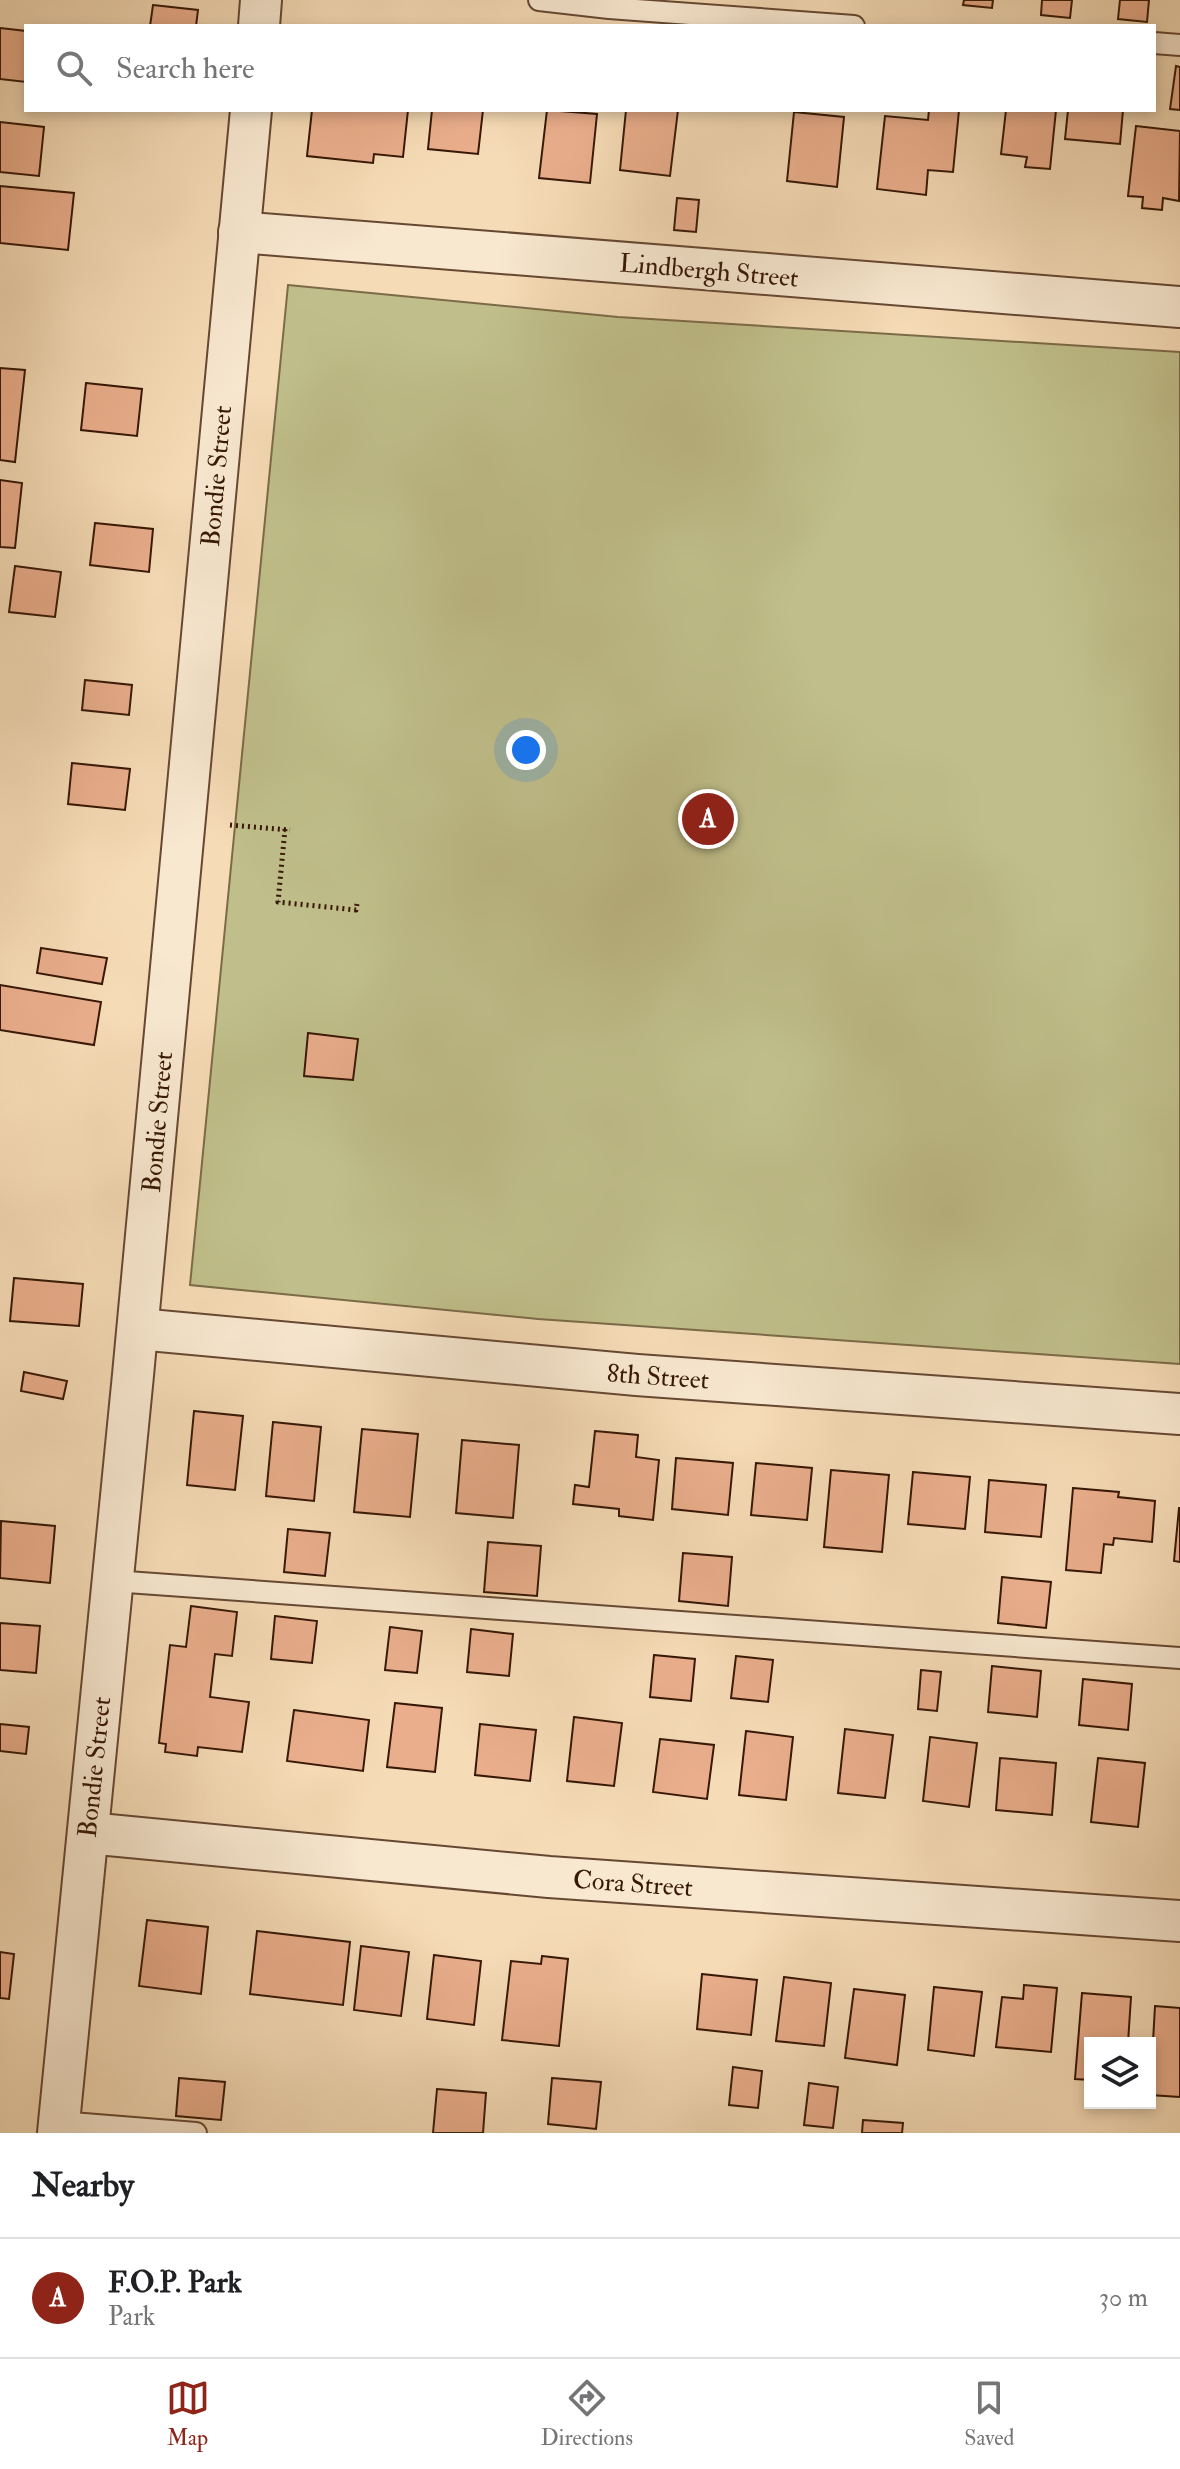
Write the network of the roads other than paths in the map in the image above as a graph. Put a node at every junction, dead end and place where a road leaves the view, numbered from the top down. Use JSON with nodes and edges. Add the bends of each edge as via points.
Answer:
{"nodes":[{"id":1,"x":261,"y":0,"type":"edge"},
{"id":2,"x":539,"y":0,"type":"edge"},
{"id":3,"x":259,"y":24,"type":"edge"},
{"id":4,"x":827,"y":24,"type":"edge"},
{"id":5,"x":1156,"y":43,"type":"edge"},
{"id":6,"x":1180,"y":45,"type":"edge"},
{"id":7,"x":251,"y":112,"type":"edge"},
{"id":8,"x":239,"y":232,"type":"junction"},
{"id":9,"x":1180,"y":307,"type":"edge"},
{"id":10,"x":138,"y":1329,"type":"junction"},
{"id":11,"x":1180,"y":1414,"type":"edge"},
{"id":12,"x":113,"y":1581,"type":"junction"},
{"id":13,"x":1180,"y":1658,"type":"edge"},
{"id":14,"x":88,"y":1833,"type":"junction"},
{"id":15,"x":1180,"y":1921,"type":"edge"},
{"id":16,"x":59,"y":2127,"type":"edge"},
{"id":17,"x":196,"y":2133,"type":"edge"}],
"edges":[{"from":1,"to":3,"type":"street"},
{"from":2,"to":4,"type":"lane"},
{"from":5,"to":6,"type":"lane"},
{"from":7,"to":8,"type":"street","name":"Bondie Street"},
{"from":8,"to":9,"type":"street","name":"Lindbergh Street"},
{"from":8,"to":10,"type":"street","name":"Bondie Street"},
{"from":10,"to":11,"type":"street","name":"8th Street","via":[[637,1375]]},
{"from":10,"to":12,"type":"street","name":"Bondie Street"},
{"from":12,"to":13,"type":"lane"},
{"from":12,"to":14,"type":"street","name":"Bondie Street"},
{"from":14,"to":15,"type":"street","name":"Cora Street","via":[[549,1877]]},
{"from":14,"to":16,"type":"street","name":"Bondie Street"},
{"from":16,"to":17,"type":"lane"}]}
